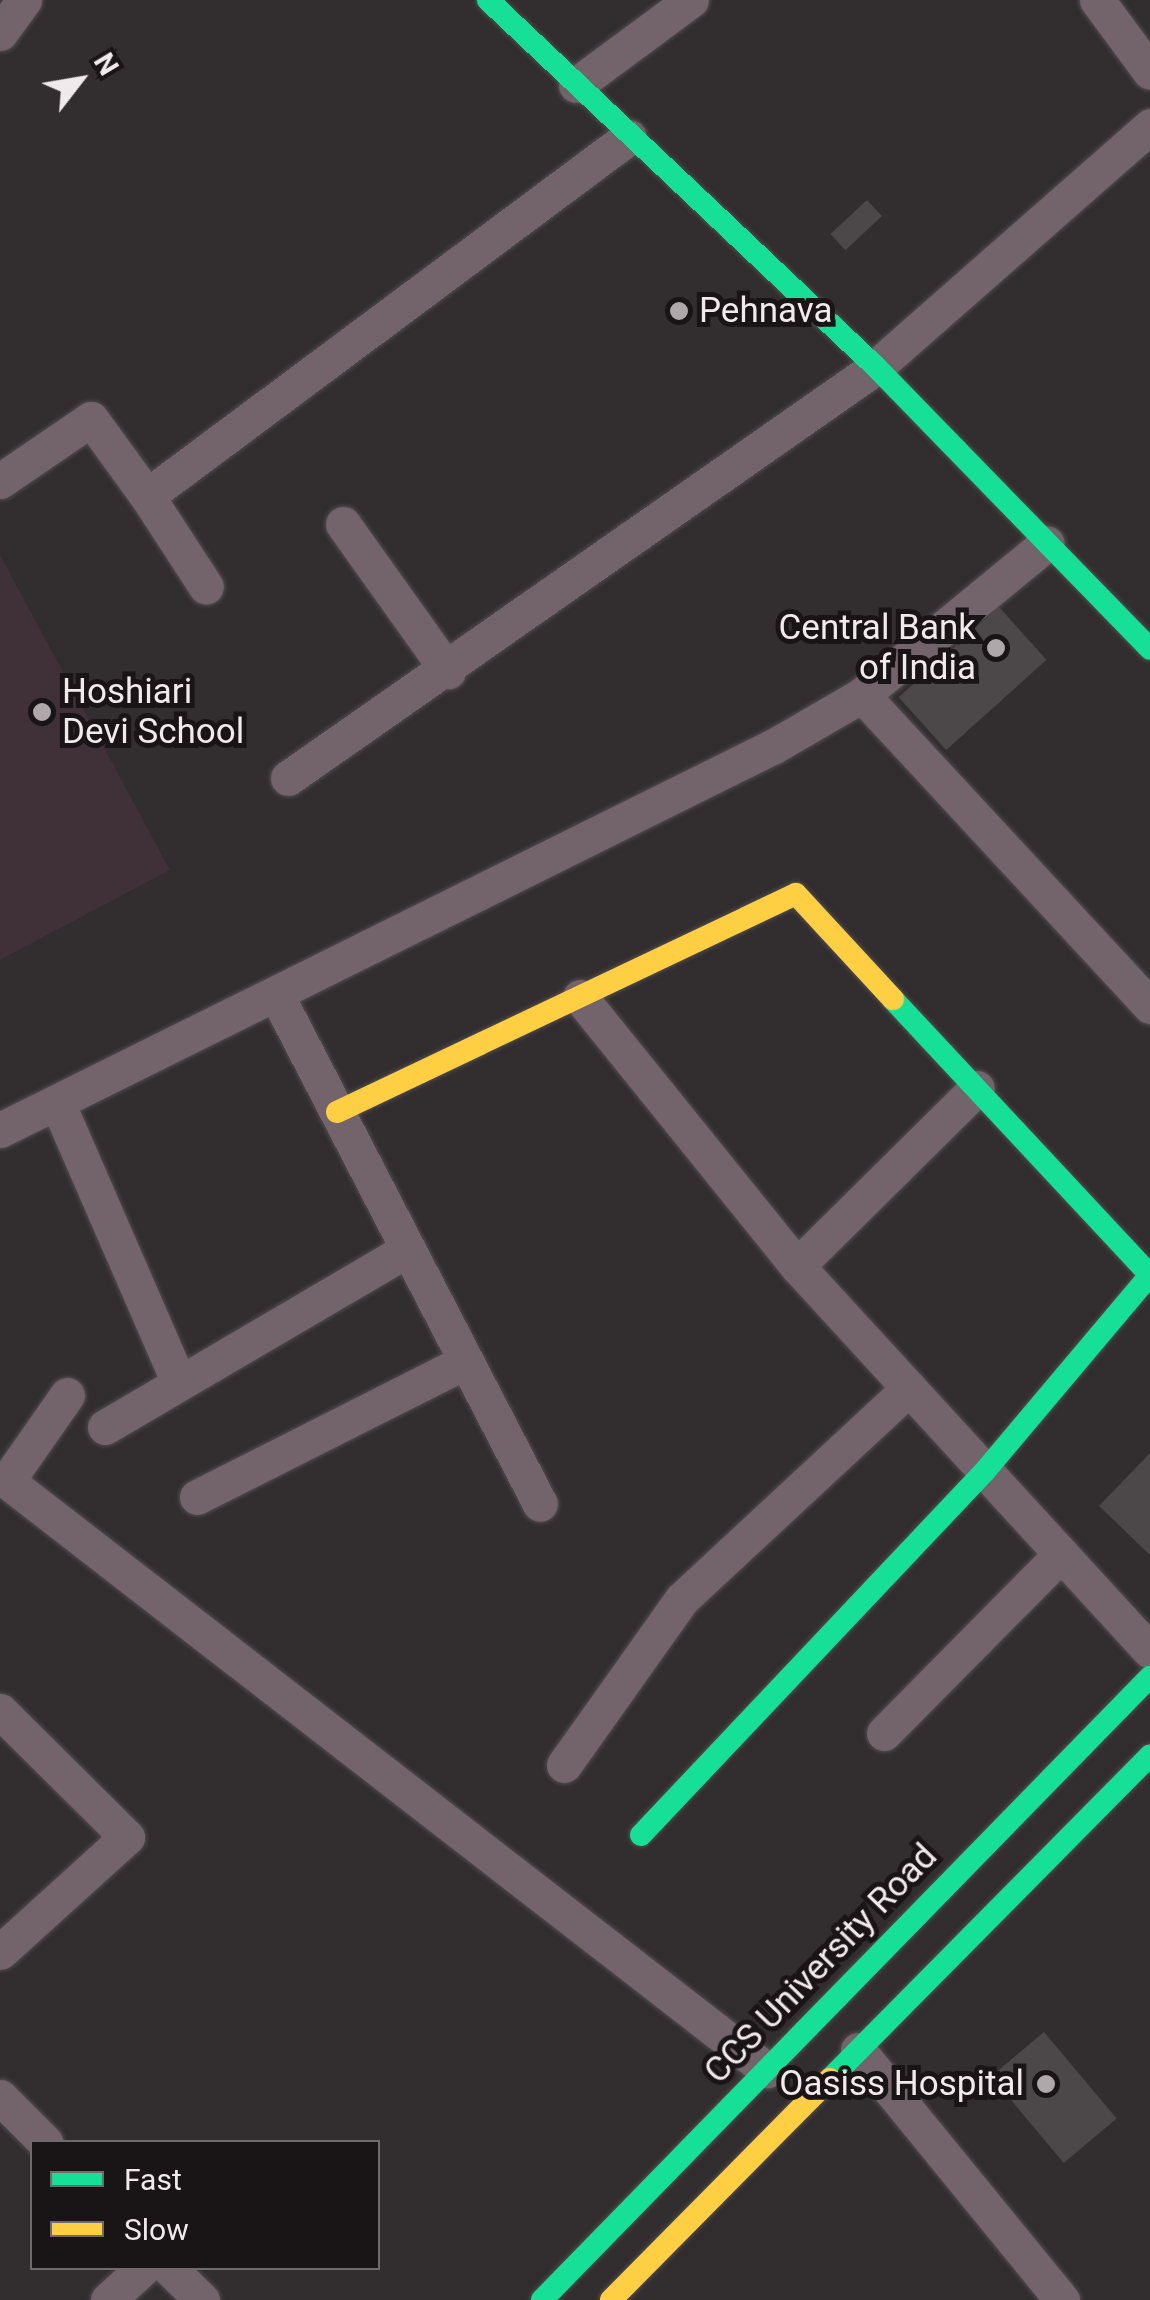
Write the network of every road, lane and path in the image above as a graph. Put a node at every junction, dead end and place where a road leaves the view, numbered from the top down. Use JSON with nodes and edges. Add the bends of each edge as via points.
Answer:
{"nodes":[{"id":1,"x":24,"y":0,"type":"edge"},
{"id":2,"x":488,"y":0,"type":"edge"},
{"id":3,"x":691,"y":0,"type":"edge"},
{"id":4,"x":1097,"y":0,"type":"edge"},
{"id":5,"x":0,"y":33,"type":"edge"},
{"id":6,"x":1150,"y":72,"type":"edge"},
{"id":7,"x":576,"y":85,"type":"junction"},
{"id":8,"x":1150,"y":126,"type":"edge"},
{"id":9,"x":629,"y":137,"type":"junction"},
{"id":10,"x":876,"y":367,"type":"junction"},
{"id":11,"x":0,"y":481,"type":"edge"},
{"id":12,"x":146,"y":496,"type":"junction"},
{"id":13,"x":343,"y":524,"type":"dead end"},
{"id":14,"x":1047,"y":543,"type":"junction"},
{"id":15,"x":206,"y":588,"type":"dead end"},
{"id":16,"x":1150,"y":649,"type":"edge"},
{"id":17,"x":448,"y":671,"type":"junction"},
{"id":18,"x":862,"y":695,"type":"junction"},
{"id":19,"x":288,"y":778,"type":"dead end"},
{"id":20,"x":276,"y":994,"type":"junction"},
{"id":21,"x":580,"y":996,"type":"junction"},
{"id":22,"x":1150,"y":1006,"type":"edge"},
{"id":23,"x":977,"y":1088,"type":"junction"},
{"id":24,"x":58,"y":1102,"type":"junction"},
{"id":25,"x":337,"y":1112,"type":"junction"},
{"id":26,"x":0,"y":1130,"type":"edge"},
{"id":27,"x":408,"y":1249,"type":"junction"},
{"id":28,"x":797,"y":1266,"type":"junction"},
{"id":29,"x":1150,"y":1275,"type":"edge"},
{"id":30,"x":466,"y":1361,"type":"junction"},
{"id":31,"x":179,"y":1383,"type":"junction"},
{"id":32,"x":910,"y":1388,"type":"junction"},
{"id":33,"x":67,"y":1395,"type":"dead end"},
{"id":34,"x":104,"y":1427,"type":"dead end"},
{"id":35,"x":986,"y":1471,"type":"junction"},
{"id":36,"x":198,"y":1497,"type":"dead end"},
{"id":37,"x":540,"y":1504,"type":"dead end"},
{"id":38,"x":1061,"y":1554,"type":"junction"},
{"id":39,"x":1150,"y":1650,"type":"edge"},
{"id":40,"x":1150,"y":1678,"type":"edge"},
{"id":41,"x":0,"y":1712,"type":"edge"},
{"id":42,"x":884,"y":1733,"type":"dead end"},
{"id":43,"x":1150,"y":1756,"type":"edge"},
{"id":44,"x":564,"y":1765,"type":"dead end"},
{"id":45,"x":641,"y":1835,"type":"dead end"},
{"id":46,"x":0,"y":1952,"type":"edge"},
{"id":47,"x":858,"y":2050,"type":"junction"},
{"id":48,"x":767,"y":2070,"type":"junction"},
{"id":49,"x":0,"y":2097,"type":"edge"},
{"id":50,"x":43,"y":2140,"type":"edge"},
{"id":51,"x":141,"y":2270,"type":"edge"},
{"id":52,"x":172,"y":2270,"type":"edge"},
{"id":53,"x":108,"y":2300,"type":"edge"},
{"id":54,"x":202,"y":2300,"type":"edge"},
{"id":55,"x":542,"y":2300,"type":"edge"},
{"id":56,"x":611,"y":2300,"type":"edge"},
{"id":57,"x":1062,"y":2300,"type":"edge"}],
"edges":[{"from":1,"to":5,"type":"street"},
{"from":2,"to":7,"type":"main road"},
{"from":3,"to":7,"type":"street"},
{"from":4,"to":6,"type":"street"},
{"from":7,"to":9,"type":"main road"},
{"from":8,"to":10,"type":"street"},
{"from":9,"to":10,"type":"main road"},
{"from":9,"to":12,"type":"street"},
{"from":10,"to":14,"type":"main road"},
{"from":10,"to":17,"type":"street"},
{"from":11,"to":12,"type":"street","via":[[91,418]]},
{"from":12,"to":15,"type":"street"},
{"from":13,"to":17,"type":"street"},
{"from":14,"to":16,"type":"main road"},
{"from":14,"to":18,"type":"street"},
{"from":17,"to":19,"type":"street"},
{"from":18,"to":20,"type":"street"},
{"from":18,"to":22,"type":"street"},
{"from":20,"to":24,"type":"street"},
{"from":20,"to":25,"type":"street"},
{"from":21,"to":23,"type":"main road","via":[[796,894]]},
{"from":21,"to":25,"type":"main road"},
{"from":21,"to":28,"type":"street"},
{"from":23,"to":28,"type":"street"},
{"from":23,"to":29,"type":"main road"},
{"from":24,"to":26,"type":"street"},
{"from":24,"to":31,"type":"street"},
{"from":25,"to":27,"type":"street"},
{"from":27,"to":30,"type":"street"},
{"from":27,"to":31,"type":"street"},
{"from":28,"to":32,"type":"street"},
{"from":29,"to":35,"type":"main road"},
{"from":30,"to":36,"type":"street"},
{"from":30,"to":37,"type":"street"},
{"from":31,"to":34,"type":"street"},
{"from":32,"to":35,"type":"street"},
{"from":32,"to":44,"type":"street","via":[[682,1599]]},
{"from":33,"to":48,"type":"street","via":[[7,1481]]},
{"from":35,"to":38,"type":"street"},
{"from":35,"to":45,"type":"main road"},
{"from":38,"to":39,"type":"street"},
{"from":38,"to":42,"type":"street"},
{"from":40,"to":48,"type":"main road","name":"CCS University Road"},
{"from":41,"to":46,"type":"street","via":[[127,1838]]},
{"from":43,"to":47,"type":"main road"},
{"from":47,"to":56,"type":"main road"},
{"from":47,"to":57,"type":"street"},
{"from":48,"to":55,"type":"main road","name":"CCS University Road"},
{"from":49,"to":50,"type":"street"},
{"from":51,"to":53,"type":"street"},
{"from":52,"to":54,"type":"street"}]}
